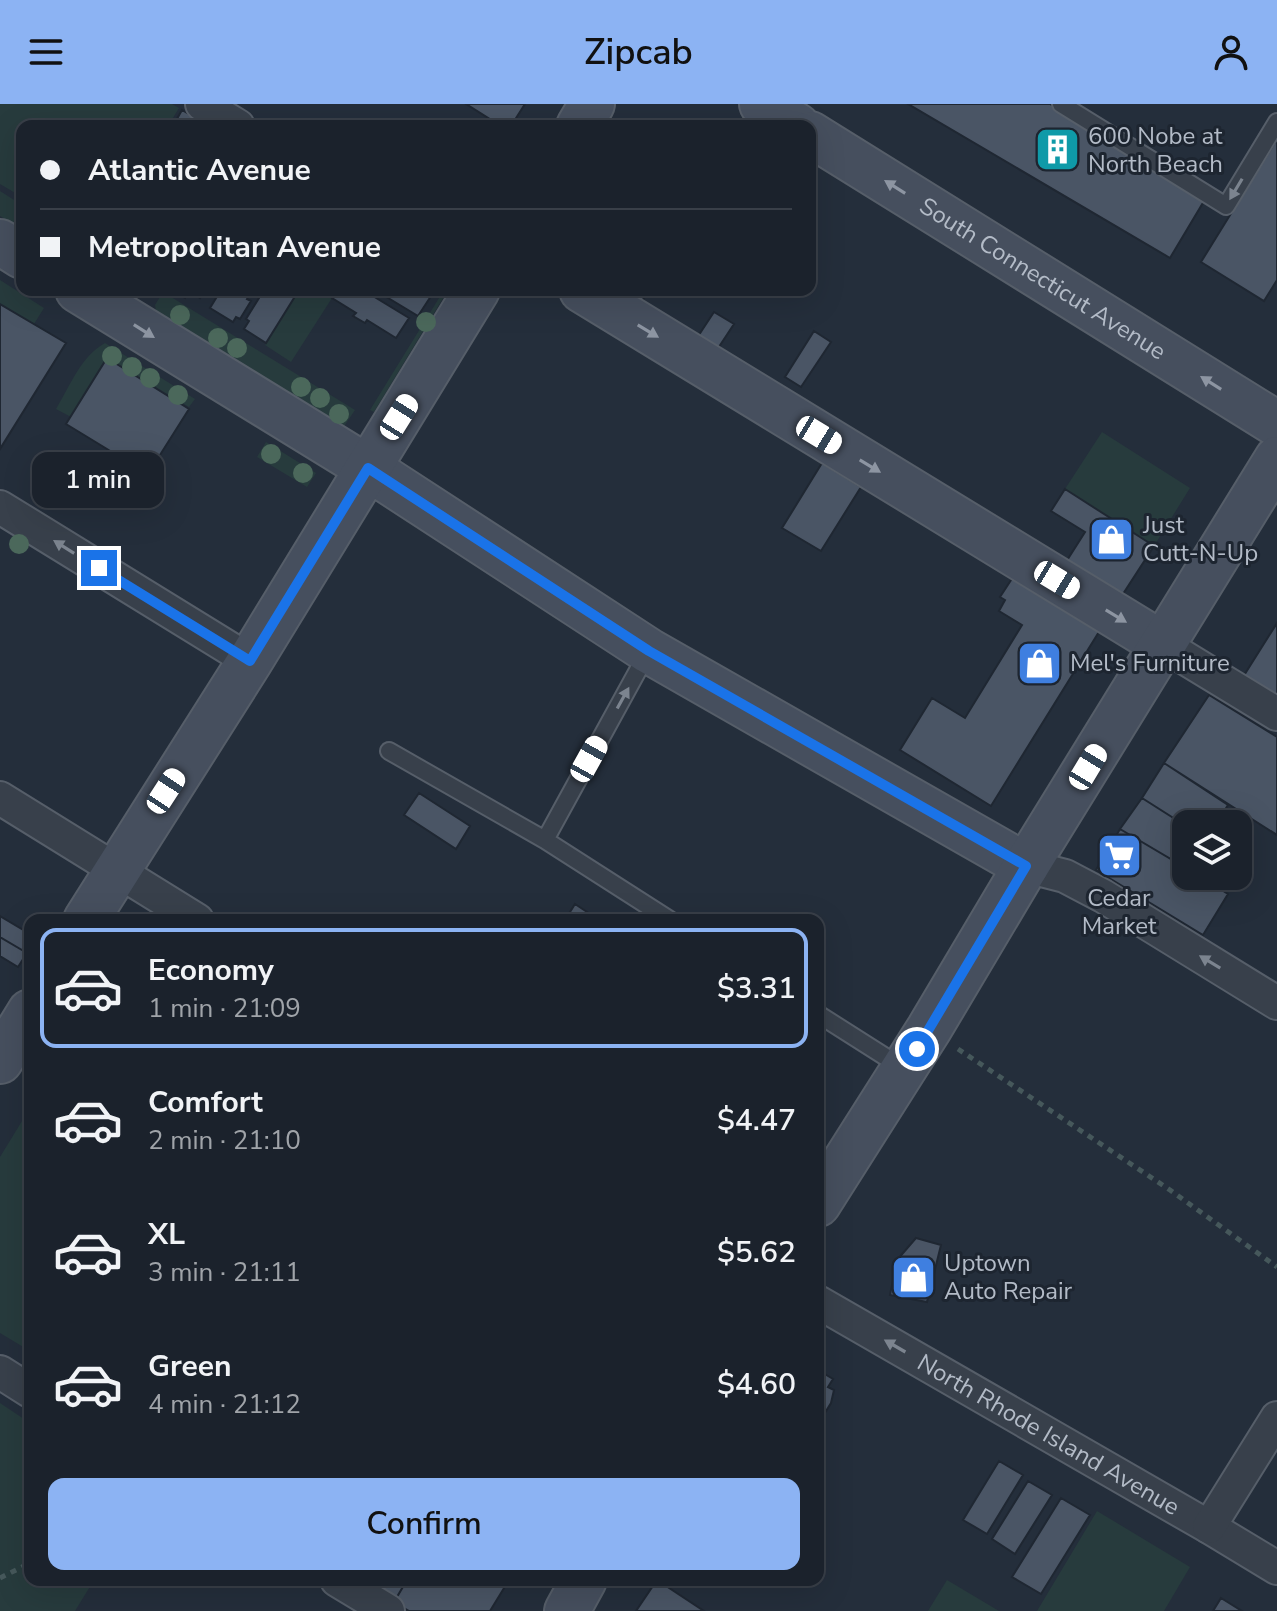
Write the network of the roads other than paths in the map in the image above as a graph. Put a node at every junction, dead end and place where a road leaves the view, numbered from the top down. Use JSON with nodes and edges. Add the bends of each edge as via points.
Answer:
{"nodes":[{"id":1,"x":202,"y":104,"type":"edge"},
{"id":2,"x":762,"y":104,"type":"edge"},
{"id":3,"x":1061,"y":104,"type":"edge"},
{"id":4,"x":228,"y":120,"type":"edge"},
{"id":5,"x":787,"y":120,"type":"edge"},
{"id":6,"x":1277,"y":122,"type":"edge"},
{"id":7,"x":816,"y":138,"type":"edge"},
{"id":8,"x":88,"y":296,"type":"edge"},
{"id":9,"x":473,"y":296,"type":"edge"},
{"id":10,"x":592,"y":296,"type":"edge"},
{"id":11,"x":1277,"y":424,"type":"edge"},
{"id":12,"x":368,"y":468,"type":"junction"},
{"id":13,"x":1273,"y":473,"type":"edge"},
{"id":14,"x":0,"y":507,"type":"edge"},
{"id":15,"x":1162,"y":644,"type":"junction"},
{"id":16,"x":649,"y":651,"type":"junction"},
{"id":17,"x":250,"y":661,"type":"junction"},
{"id":18,"x":1277,"y":714,"type":"edge"},
{"id":19,"x":389,"y":751,"type":"dead end"},
{"id":20,"x":0,"y":798,"type":"edge"},
{"id":21,"x":545,"y":840,"type":"junction"},
{"id":22,"x":1026,"y":866,"type":"junction"},
{"id":23,"x":116,"y":870,"type":"junction"},
{"id":24,"x":90,"y":914,"type":"edge"},
{"id":25,"x":187,"y":914,"type":"edge"},
{"id":26,"x":661,"y":914,"type":"edge"},
{"id":27,"x":1277,"y":1003,"type":"edge"},
{"id":28,"x":824,"y":1018,"type":"edge"},
{"id":29,"x":24,"y":1022,"type":"edge"},
{"id":30,"x":0,"y":1061,"type":"edge"},
{"id":31,"x":904,"y":1069,"type":"junction"},
{"id":32,"x":824,"y":1195,"type":"edge"},
{"id":33,"x":824,"y":1305,"type":"edge"},
{"id":34,"x":0,"y":1372,"type":"edge"},
{"id":35,"x":24,"y":1387,"type":"edge"},
{"id":36,"x":1277,"y":1418,"type":"edge"},
{"id":37,"x":1209,"y":1527,"type":"junction"},
{"id":38,"x":1277,"y":1568,"type":"edge"},
{"id":39,"x":347,"y":1586,"type":"edge"},
{"id":40,"x":581,"y":1586,"type":"edge"},
{"id":41,"x":388,"y":1611,"type":"edge"},
{"id":42,"x":567,"y":1611,"type":"edge"}],
"edges":[{"from":1,"to":4,"type":"street"},
{"from":2,"to":5,"type":"street"},
{"from":6,"to":3,"type":"lane","one_way":true,"via":[[1226,206]]},
{"from":11,"to":7,"type":"street","name":"South Connecticut Avenue","one_way":true},
{"from":8,"to":12,"type":"street","one_way":true},
{"from":9,"to":12,"type":"street"},
{"from":10,"to":15,"type":"street","one_way":true},
{"from":12,"to":16,"type":"street"},
{"from":12,"to":17,"type":"street"},
{"from":13,"to":15,"type":"street"},
{"from":17,"to":14,"type":"street","one_way":true},
{"from":15,"to":18,"type":"street"},
{"from":15,"to":22,"type":"street"},
{"from":21,"to":16,"type":"lane","one_way":true},
{"from":16,"to":22,"type":"street"},
{"from":17,"to":23,"type":"street"},
{"from":19,"to":21,"type":"lane"},
{"from":20,"to":23,"type":"street"},
{"from":21,"to":26,"type":"lane"},
{"from":27,"to":22,"type":"street","one_way":true,"via":[[1103,896],[1065,876]]},
{"from":22,"to":31,"type":"street"},
{"from":23,"to":24,"type":"street"},
{"from":23,"to":25,"type":"street"},
{"from":28,"to":31,"type":"lane"},
{"from":29,"to":30,"type":"street"},
{"from":31,"to":32,"type":"street"},
{"from":37,"to":33,"type":"street","name":"North Rhode Island Avenue","one_way":true},
{"from":34,"to":35,"type":"street"},
{"from":36,"to":37,"type":"street"},
{"from":37,"to":38,"type":"street","name":"North Rhode Island Avenue"},
{"from":39,"to":41,"type":"street"},
{"from":40,"to":42,"type":"street"}]}
